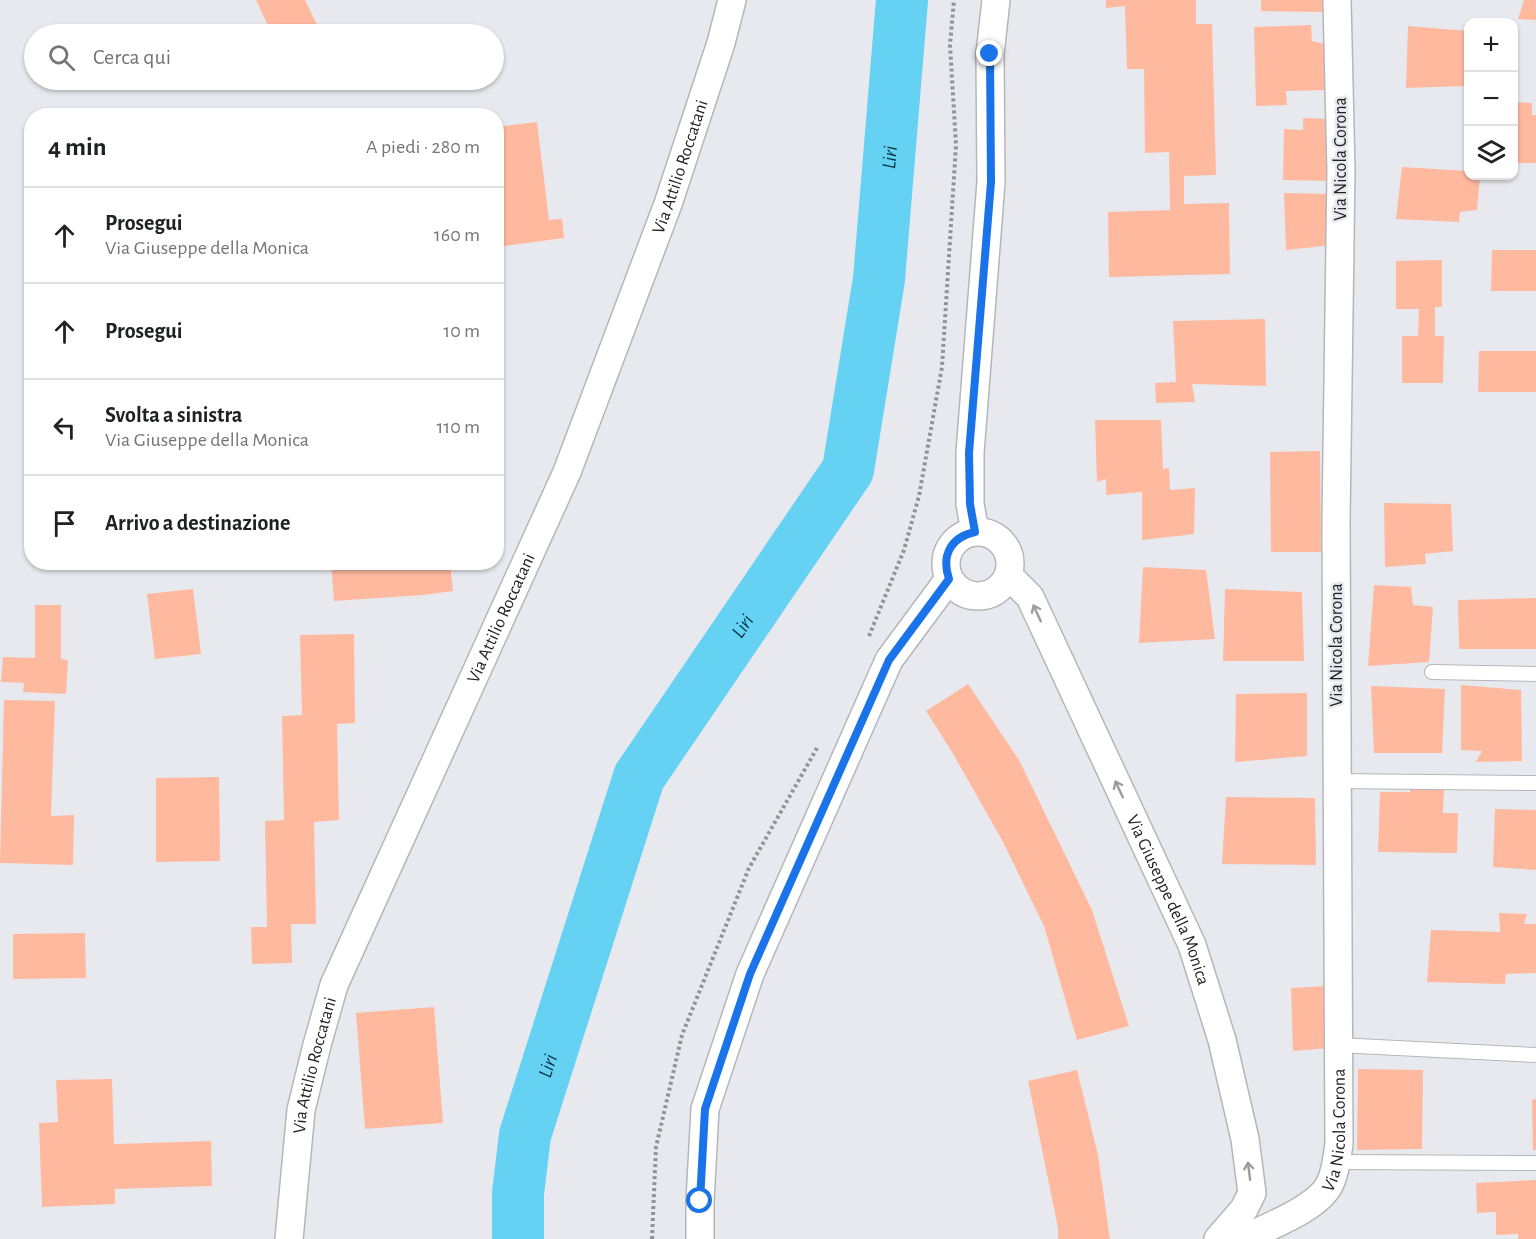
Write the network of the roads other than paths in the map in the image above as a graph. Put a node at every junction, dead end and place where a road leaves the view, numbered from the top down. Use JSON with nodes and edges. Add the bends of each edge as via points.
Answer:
{"nodes":[{"id":1,"x":732,"y":0,"type":"edge"},
{"id":2,"x":996,"y":0,"type":"edge"},
{"id":3,"x":1337,"y":0,"type":"edge"},
{"id":4,"x":975,"y":532,"type":"junction"},
{"id":5,"x":1009,"y":576,"type":"junction"},
{"id":6,"x":949,"y":579,"type":"junction"},
{"id":7,"x":1432,"y":672,"type":"dead end"},
{"id":8,"x":1536,"y":674,"type":"edge"},
{"id":9,"x":1336,"y":781,"type":"junction"},
{"id":10,"x":1536,"y":783,"type":"edge"},
{"id":11,"x":1338,"y":1045,"type":"junction"},
{"id":12,"x":1536,"y":1054,"type":"edge"},
{"id":13,"x":1336,"y":1162,"type":"junction"},
{"id":14,"x":1536,"y":1163,"type":"edge"},
{"id":15,"x":289,"y":1239,"type":"edge"},
{"id":16,"x":700,"y":1239,"type":"edge"},
{"id":17,"x":1218,"y":1239,"type":"edge"},
{"id":18,"x":1243,"y":1239,"type":"edge"}],
"edges":[{"from":1,"to":15,"type":"street","name":"Via Attilio Roccatani","via":[[722,43],[668,204],[567,472],[334,985],[301,1110]]},
{"from":2,"to":4,"type":"street","via":[[990,54],[991,182],[969,453]]},
{"from":3,"to":9,"type":"street","name":"Via Nicola Corona","via":[[1341,171]]},
{"from":4,"to":5,"type":"street","via":[[986,532],[1004,544],[1011,565]]},
{"from":4,"to":6,"type":"street","via":[[956,540],[950,549],[945,569]]},
{"from":5,"to":6,"type":"street","via":[[995,592],[974,597],[964,594]]},
{"from":17,"to":5,"type":"street","name":"Via Giuseppe della Monica","one_way":true,"via":[[1244,1209],[1251,1193],[1245,1139],[1222,1040],[1192,945],[1030,597]]},
{"from":6,"to":16,"type":"street","via":[[889,660],[750,974],[705,1109]]},
{"from":7,"to":8,"type":"lane"},
{"from":9,"to":10,"type":"lane"},
{"from":9,"to":11,"type":"street","name":"Via Nicola Corona"},
{"from":11,"to":12,"type":"lane"},
{"from":11,"to":13,"type":"street","name":"Via Nicola Corona"},
{"from":13,"to":14,"type":"lane"},
{"from":13,"to":18,"type":"street","name":"Via Nicola Corona","via":[[1323,1195]]}]}
